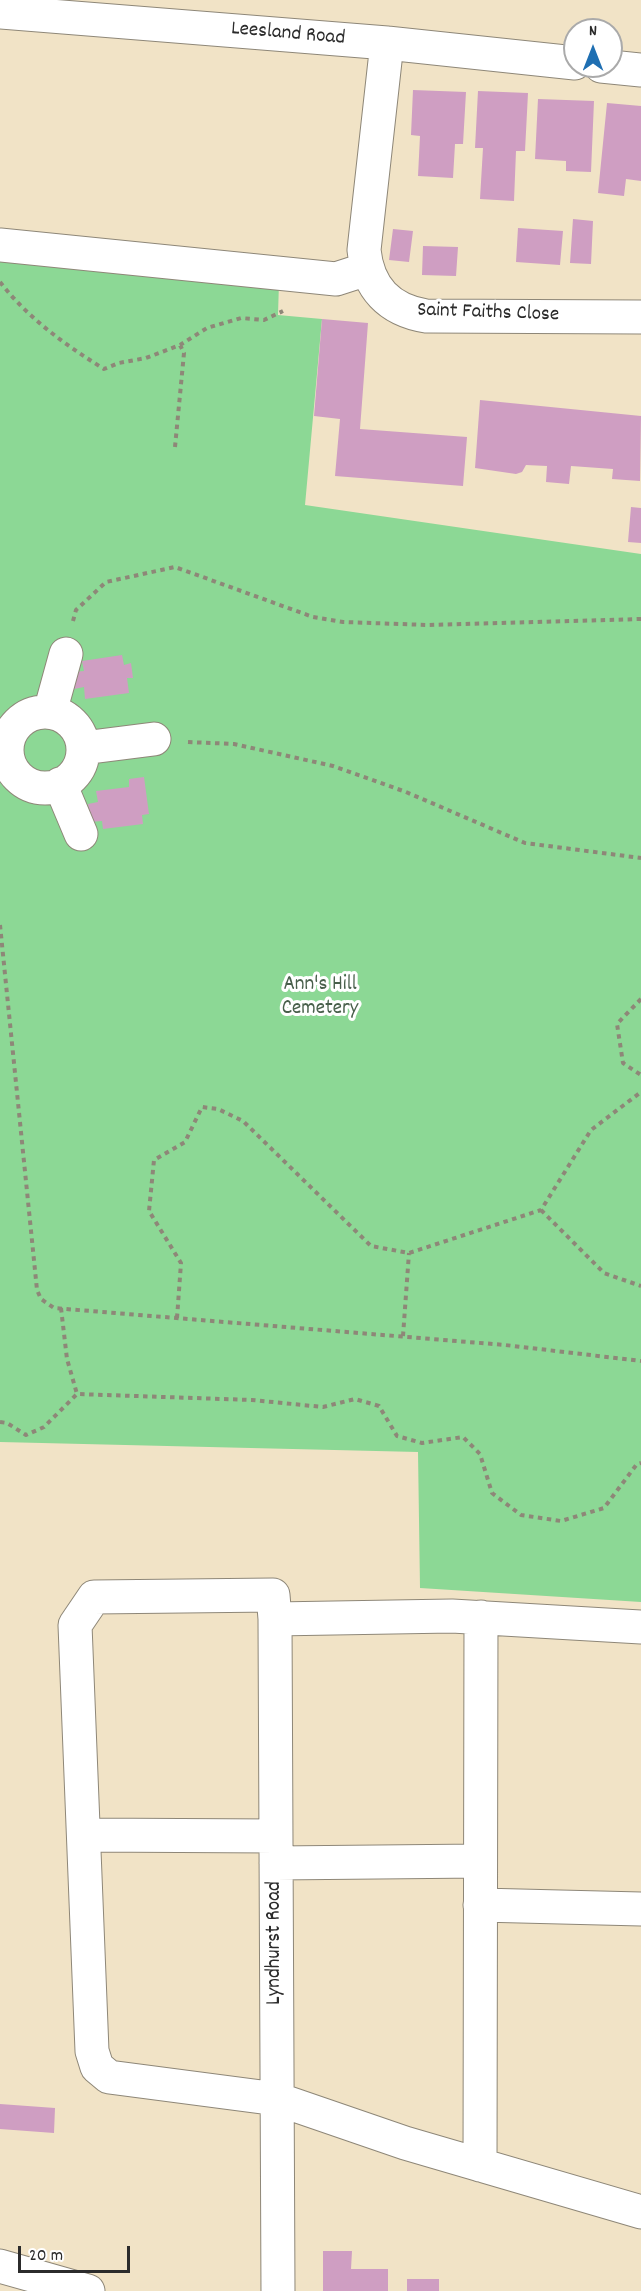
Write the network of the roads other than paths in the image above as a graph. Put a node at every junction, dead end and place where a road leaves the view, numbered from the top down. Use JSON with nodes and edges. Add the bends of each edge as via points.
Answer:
{"nodes":[{"id":1,"x":0,"y":12,"type":"edge"},
{"id":2,"x":387,"y":43,"type":"junction"},
{"id":3,"x":563,"y":62,"type":"edge"},
{"id":4,"x":623,"y":68,"type":"edge"},
{"id":5,"x":641,"y":70,"type":"edge"},
{"id":6,"x":0,"y":245,"type":"edge"},
{"id":7,"x":368,"y":268,"type":"junction"},
{"id":8,"x":641,"y":317,"type":"edge"},
{"id":9,"x":66,"y":654,"type":"road end"},
{"id":10,"x":50,"y":712,"type":"junction"},
{"id":11,"x":154,"y":740,"type":"road end"},
{"id":12,"x":83,"y":748,"type":"junction"},
{"id":13,"x":4,"y":757,"type":"edge"},
{"id":14,"x":60,"y":784,"type":"junction"},
{"id":15,"x":81,"y":834,"type":"dead end"},
{"id":16,"x":274,"y":1607,"type":"junction"},
{"id":17,"x":481,"y":1617,"type":"junction"},
{"id":18,"x":641,"y":1627,"type":"edge"},
{"id":19,"x":84,"y":1835,"type":"junction"},
{"id":20,"x":276,"y":1849,"type":"junction"},
{"id":21,"x":480,"y":1862,"type":"junction"},
{"id":22,"x":480,"y":1905,"type":"junction"},
{"id":23,"x":641,"y":1909,"type":"edge"},
{"id":24,"x":277,"y":2099,"type":"junction"},
{"id":25,"x":480,"y":2165,"type":"junction"},
{"id":26,"x":641,"y":2212,"type":"edge"},
{"id":27,"x":0,"y":2266,"type":"edge"},
{"id":28,"x":88,"y":2291,"type":"edge"},
{"id":29,"x":278,"y":2291,"type":"edge"}],
"edges":[{"from":1,"to":2,"type":"street","name":"Leesland Road"},
{"from":2,"to":3,"type":"street","name":"Leesland Road"},
{"from":2,"to":7,"type":"street","name":"Saint Faiths Close","via":[[365,239]]},
{"from":4,"to":5,"type":"street"},
{"from":6,"to":7,"type":"street","via":[[336,279]]},
{"from":7,"to":8,"type":"street","name":"Saint Faiths Close","via":[[372,281],[386,299],[415,314]]},
{"from":9,"to":10,"type":"street"},
{"from":10,"to":12,"type":"street","via":[[73,724]]},
{"from":10,"to":13,"type":"street","via":[[31,714],[15,726]]},
{"from":11,"to":12,"type":"street"},
{"from":12,"to":14,"type":"street","via":[[77,769]]},
{"from":13,"to":14,"type":"street","via":[[27,783],[44,788]]},
{"from":14,"to":15,"type":"street"},
{"from":16,"to":17,"type":"street"},
{"from":16,"to":19,"type":"street","via":[[94,1597],[75,1625]]},
{"from":16,"to":20,"type":"street","name":"Lyndhurst Road"},
{"from":17,"to":18,"type":"street"},
{"from":17,"to":21,"type":"street"},
{"from":19,"to":20,"type":"street"},
{"from":19,"to":24,"type":"street","via":[[92,2051],[97,2067],[109,2077]]},
{"from":20,"to":21,"type":"street"},
{"from":20,"to":24,"type":"street","name":"Lyndhurst Road"},
{"from":21,"to":22,"type":"street"},
{"from":22,"to":23,"type":"street"},
{"from":22,"to":25,"type":"street"},
{"from":24,"to":25,"type":"street"},
{"from":24,"to":29,"type":"street","name":"Lyndhurst Road"},
{"from":25,"to":26,"type":"street"},
{"from":27,"to":28,"type":"street"}]}
